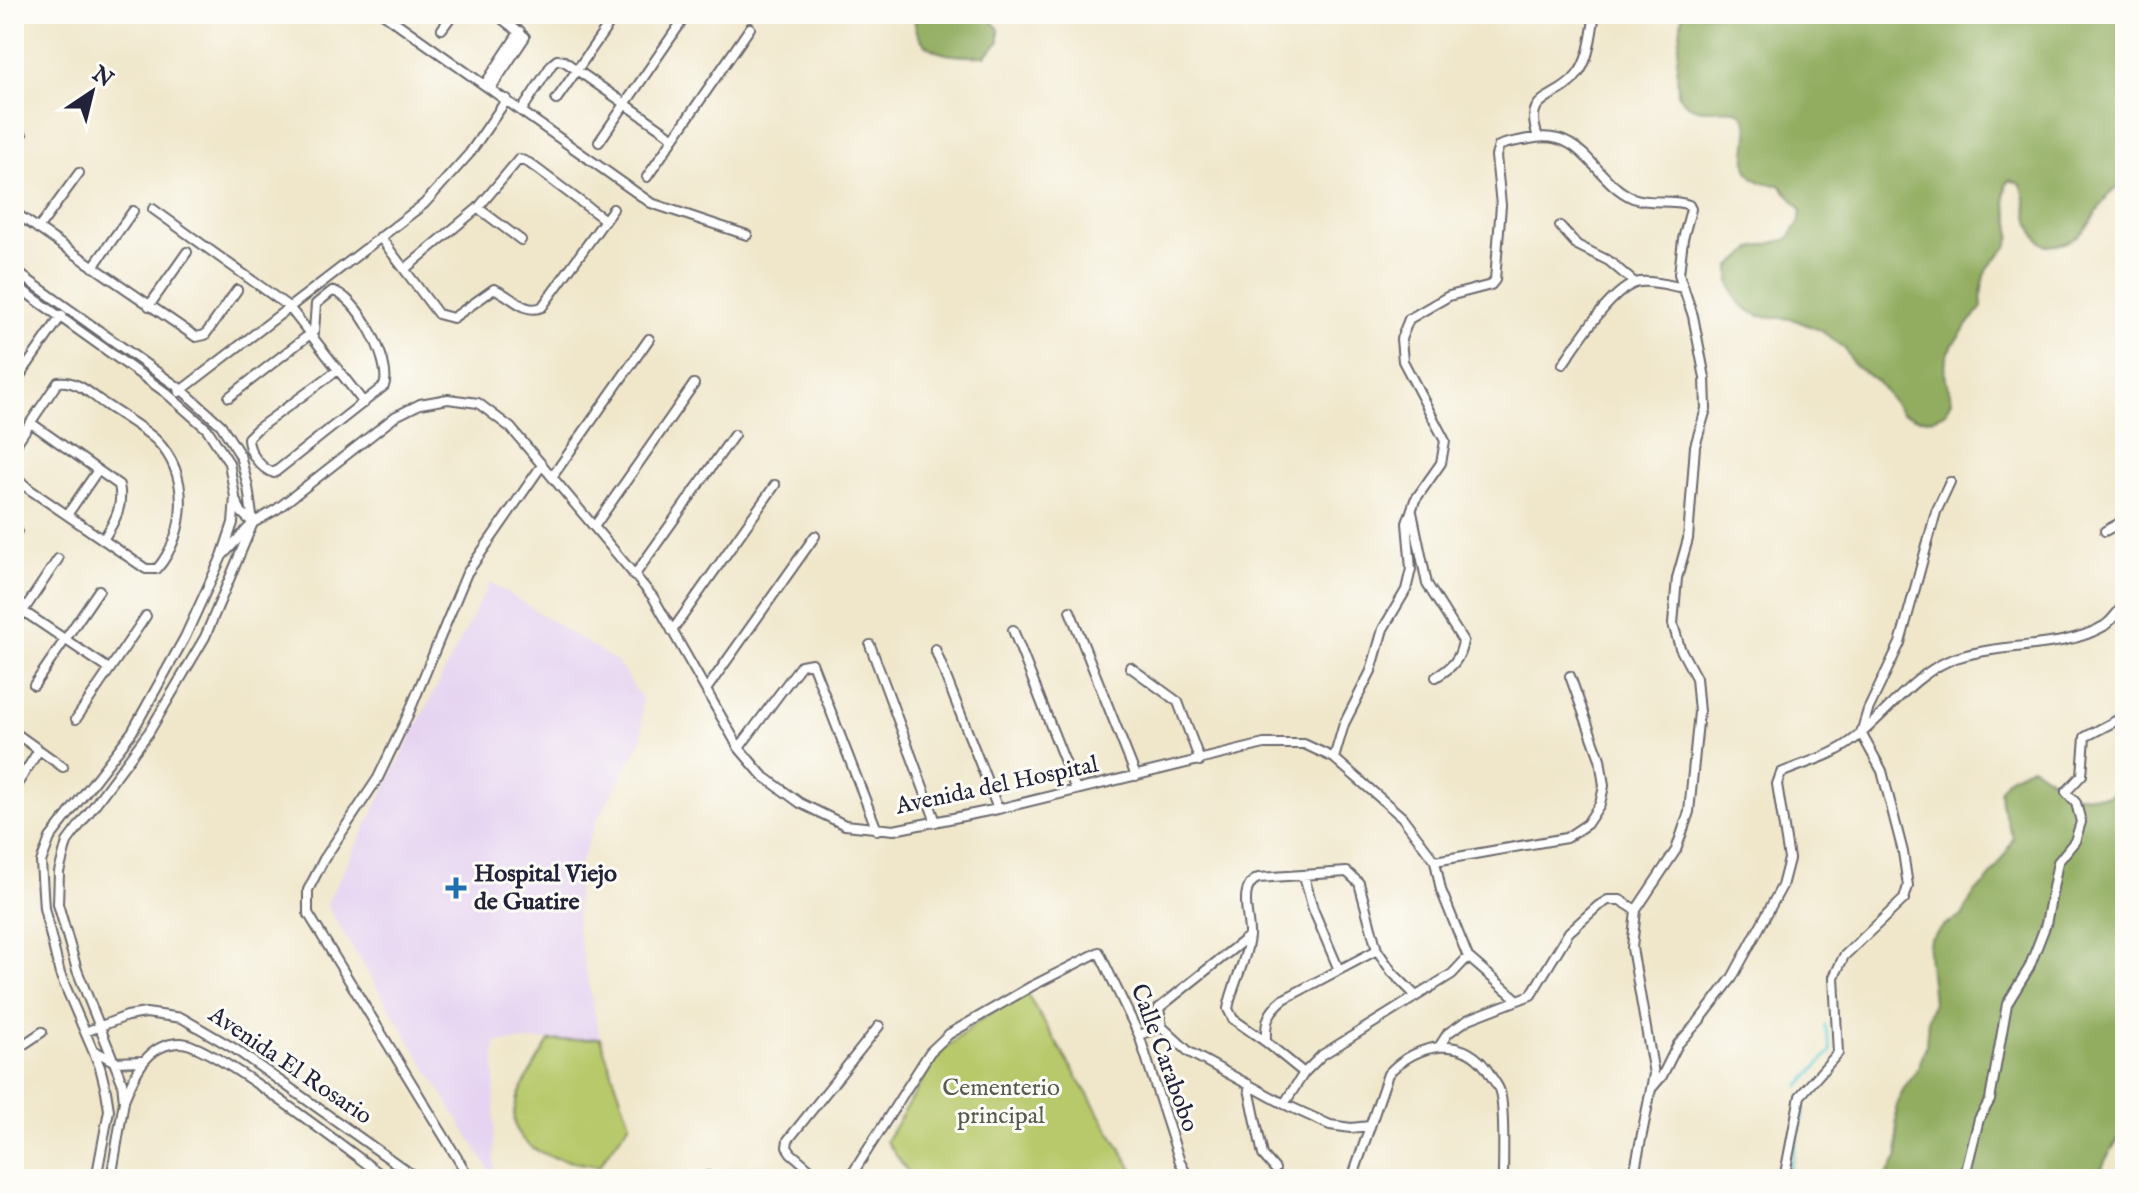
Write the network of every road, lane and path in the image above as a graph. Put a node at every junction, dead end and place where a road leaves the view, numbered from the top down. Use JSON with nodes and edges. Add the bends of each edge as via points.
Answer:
{"nodes":[{"id":1,"x":384,"y":14,"type":"edge"},
{"id":2,"x":453,"y":14,"type":"edge"},
{"id":3,"x":496,"y":14,"type":"edge"},
{"id":4,"x":616,"y":14,"type":"edge"},
{"id":5,"x":687,"y":14,"type":"edge"},
{"id":6,"x":1595,"y":14,"type":"edge"},
{"id":7,"x":750,"y":28,"type":"dead end"},
{"id":8,"x":442,"y":29,"type":"dead end"},
{"id":9,"x":577,"y":69,"type":"junction"},
{"id":10,"x":488,"y":86,"type":"junction"},
{"id":11,"x":507,"y":99,"type":"junction"},
{"id":12,"x":556,"y":100,"type":"dead end"},
{"id":13,"x":625,"y":103,"type":"junction"},
{"id":14,"x":522,"y":110,"type":"junction"},
{"id":15,"x":22,"y":135,"type":"dead end"},
{"id":16,"x":1538,"y":137,"type":"junction"},
{"id":17,"x":674,"y":138,"type":"junction"},
{"id":18,"x":599,"y":142,"type":"dead end"},
{"id":19,"x":14,"y":145,"type":"edge"},
{"id":20,"x":79,"y":173,"type":"dead end"},
{"id":21,"x":647,"y":177,"type":"dead end"},
{"id":22,"x":478,"y":208,"type":"junction"},
{"id":23,"x":153,"y":209,"type":"dead end"},
{"id":24,"x":613,"y":209,"type":"dead end"},
{"id":25,"x":133,"y":211,"type":"dead end"},
{"id":26,"x":14,"y":212,"type":"edge"},
{"id":27,"x":605,"y":220,"type":"junction"},
{"id":28,"x":1560,"y":226,"type":"dead end"},
{"id":29,"x":38,"y":229,"type":"junction"},
{"id":30,"x":747,"y":235,"type":"dead end"},
{"id":31,"x":380,"y":237,"type":"junction"},
{"id":32,"x":521,"y":240,"type":"dead end"},
{"id":33,"x":187,"y":252,"type":"dead end"},
{"id":34,"x":93,"y":267,"type":"junction"},
{"id":35,"x":405,"y":269,"type":"junction"},
{"id":36,"x":14,"y":270,"type":"edge"},
{"id":37,"x":1635,"y":283,"type":"junction"},
{"id":38,"x":14,"y":284,"type":"edge"},
{"id":39,"x":1684,"y":288,"type":"junction"},
{"id":40,"x":237,"y":290,"type":"dead end"},
{"id":41,"x":149,"y":306,"type":"junction"},
{"id":42,"x":289,"y":307,"type":"junction"},
{"id":43,"x":67,"y":308,"type":"junction"},
{"id":44,"x":61,"y":317,"type":"junction"},
{"id":45,"x":309,"y":334,"type":"junction"},
{"id":46,"x":649,"y":339,"type":"dead end"},
{"id":47,"x":1563,"y":364,"type":"dead end"},
{"id":48,"x":338,"y":370,"type":"junction"},
{"id":49,"x":14,"y":384,"type":"edge"},
{"id":50,"x":694,"y":384,"type":"dead end"},
{"id":51,"x":182,"y":390,"type":"junction"},
{"id":52,"x":229,"y":397,"type":"dead end"},
{"id":53,"x":172,"y":398,"type":"junction"},
{"id":54,"x":364,"y":403,"type":"junction"},
{"id":55,"x":31,"y":423,"type":"junction"},
{"id":56,"x":734,"y":435,"type":"dead end"},
{"id":57,"x":16,"y":440,"type":"edge"},
{"id":58,"x":14,"y":453,"type":"edge"},
{"id":59,"x":542,"y":465,"type":"junction"},
{"id":60,"x":98,"y":470,"type":"junction"},
{"id":61,"x":14,"y":472,"type":"edge"},
{"id":62,"x":552,"y":477,"type":"junction"},
{"id":63,"x":1950,"y":482,"type":"dead end"},
{"id":64,"x":775,"y":485,"type":"dead end"},
{"id":65,"x":235,"y":497,"type":"junction"},
{"id":66,"x":1411,"y":511,"type":"junction"},
{"id":67,"x":67,"y":515,"type":"junction"},
{"id":68,"x":2125,"y":520,"type":"edge"},
{"id":69,"x":253,"y":523,"type":"junction"},
{"id":70,"x":594,"y":527,"type":"junction"},
{"id":71,"x":2105,"y":531,"type":"dead end"},
{"id":72,"x":815,"y":536,"type":"dead end"},
{"id":73,"x":103,"y":540,"type":"junction"},
{"id":74,"x":222,"y":556,"type":"junction"},
{"id":75,"x":58,"y":559,"type":"dead end"},
{"id":76,"x":634,"y":576,"type":"junction"},
{"id":77,"x":99,"y":590,"type":"dead end"},
{"id":78,"x":2125,"y":603,"type":"edge"},
{"id":79,"x":14,"y":605,"type":"edge"},
{"id":80,"x":1070,"y":611,"type":"dead end"},
{"id":81,"x":23,"y":612,"type":"junction"},
{"id":82,"x":146,"y":616,"type":"dead end"},
{"id":83,"x":14,"y":625,"type":"edge"},
{"id":84,"x":1013,"y":630,"type":"dead end"},
{"id":85,"x":672,"y":631,"type":"junction"},
{"id":86,"x":65,"y":639,"type":"junction"},
{"id":87,"x":870,"y":645,"type":"dead end"},
{"id":88,"x":935,"y":649,"type":"dead end"},
{"id":89,"x":1130,"y":667,"type":"dead end"},
{"id":90,"x":109,"y":669,"type":"junction"},
{"id":91,"x":1570,"y":676,"type":"dead end"},
{"id":92,"x":1436,"y":677,"type":"dead end"},
{"id":93,"x":34,"y":685,"type":"dead end"},
{"id":94,"x":706,"y":690,"type":"junction"},
{"id":95,"x":2125,"y":716,"type":"edge"},
{"id":96,"x":76,"y":719,"type":"dead end"},
{"id":97,"x":14,"y":732,"type":"edge"},
{"id":98,"x":1861,"y":733,"type":"junction"},
{"id":99,"x":739,"y":748,"type":"junction"},
{"id":100,"x":39,"y":750,"type":"junction"},
{"id":101,"x":1334,"y":758,"type":"junction"},
{"id":102,"x":1200,"y":761,"type":"junction"},
{"id":103,"x":63,"y":767,"type":"dead end"},
{"id":104,"x":1136,"y":776,"type":"junction"},
{"id":105,"x":14,"y":789,"type":"edge"},
{"id":106,"x":1076,"y":790,"type":"junction"},
{"id":107,"x":998,"y":809,"type":"junction"},
{"id":108,"x":936,"y":822,"type":"junction"},
{"id":109,"x":877,"y":830,"type":"junction"},
{"id":110,"x":1435,"y":861,"type":"junction"},
{"id":111,"x":1304,"y":876,"type":"junction"},
{"id":112,"x":1636,"y":910,"type":"junction"},
{"id":113,"x":1249,"y":936,"type":"junction"},
{"id":114,"x":1377,"y":950,"type":"junction"},
{"id":115,"x":1468,"y":957,"type":"junction"},
{"id":116,"x":1339,"y":970,"type":"junction"},
{"id":117,"x":1416,"y":996,"type":"junction"},
{"id":118,"x":1518,"y":1000,"type":"junction"},
{"id":119,"x":101,"y":1025,"type":"junction"},
{"id":120,"x":879,"y":1026,"type":"dead end"},
{"id":121,"x":1162,"y":1027,"type":"junction"},
{"id":122,"x":42,"y":1032,"type":"dead end"},
{"id":123,"x":85,"y":1032,"type":"junction"},
{"id":124,"x":1139,"y":1035,"type":"junction"},
{"id":125,"x":14,"y":1038,"type":"edge"},
{"id":126,"x":1266,"y":1042,"type":"junction"},
{"id":127,"x":91,"y":1047,"type":"junction"},
{"id":128,"x":1439,"y":1047,"type":"junction"},
{"id":129,"x":17,"y":1049,"type":"edge"},
{"id":130,"x":143,"y":1061,"type":"junction"},
{"id":131,"x":115,"y":1062,"type":"junction"},
{"id":132,"x":1304,"y":1073,"type":"junction"},
{"id":133,"x":1248,"y":1084,"type":"junction"},
{"id":134,"x":1651,"y":1089,"type":"junction"},
{"id":135,"x":124,"y":1101,"type":"junction"},
{"id":136,"x":1284,"y":1104,"type":"junction"},
{"id":137,"x":1370,"y":1126,"type":"junction"},
{"id":138,"x":1275,"y":1169,"type":"dead end"},
{"id":139,"x":96,"y":1179,"type":"edge"},
{"id":140,"x":111,"y":1179,"type":"edge"},
{"id":141,"x":387,"y":1179,"type":"edge"},
{"id":142,"x":418,"y":1179,"type":"edge"},
{"id":143,"x":470,"y":1179,"type":"edge"},
{"id":144,"x":821,"y":1179,"type":"edge"},
{"id":145,"x":849,"y":1179,"type":"edge"},
{"id":146,"x":1189,"y":1179,"type":"edge"},
{"id":147,"x":1352,"y":1179,"type":"edge"},
{"id":148,"x":1503,"y":1179,"type":"edge"},
{"id":149,"x":1633,"y":1179,"type":"edge"},
{"id":150,"x":1784,"y":1179,"type":"edge"},
{"id":151,"x":1964,"y":1179,"type":"edge"}],
"edges":[{"from":1,"to":10,"type":"street"},
{"from":2,"to":8,"type":"street"},
{"from":3,"to":10,"type":"street","via":[[520,31]]},
{"from":4,"to":9,"type":"street"},
{"from":5,"to":13,"type":"street"},
{"from":6,"to":16,"type":"street","via":[[1580,71],[1534,111]]},
{"from":7,"to":17,"type":"street"},
{"from":9,"to":12,"type":"street"},
{"from":9,"to":13,"type":"street"},
{"from":9,"to":14,"type":"street","via":[[557,60]]},
{"from":10,"to":11,"type":"street"},
{"from":11,"to":14,"type":"street"},
{"from":11,"to":31,"type":"street","via":[[452,176]]},
{"from":13,"to":17,"type":"street"},
{"from":13,"to":18,"type":"street"},
{"from":14,"to":30,"type":"street","via":[[651,203]]},
{"from":15,"to":19,"type":"street"},
{"from":16,"to":39,"type":"street","via":[[1551,136],[1575,146],[1633,197],[1689,205],[1679,274]]},
{"from":16,"to":66,"type":"street","via":[[1497,148],[1501,205],[1493,283],[1449,296],[1409,319],[1401,339],[1403,361],[1445,441],[1441,463]]},
{"from":17,"to":21,"type":"street"},
{"from":20,"to":29,"type":"street"},
{"from":22,"to":27,"type":"street","via":[[515,162],[524,159]]},
{"from":22,"to":32,"type":"street"},
{"from":22,"to":35,"type":"street"},
{"from":23,"to":42,"type":"street"},
{"from":24,"to":27,"type":"street"},
{"from":25,"to":34,"type":"street"},
{"from":26,"to":29,"type":"street"},
{"from":27,"to":35,"type":"street","via":[[536,310],[494,289],[446,318]]},
{"from":28,"to":37,"type":"street","via":[[1577,245],[1609,261]]},
{"from":29,"to":34,"type":"street"},
{"from":31,"to":35,"type":"street"},
{"from":31,"to":42,"type":"street"},
{"from":33,"to":41,"type":"street"},
{"from":34,"to":41,"type":"street"},
{"from":36,"to":43,"type":"street"},
{"from":37,"to":39,"type":"street"},
{"from":37,"to":47,"type":"street","via":[[1597,315]]},
{"from":38,"to":44,"type":"street"},
{"from":39,"to":112,"type":"street","via":[[1705,378],[1706,409],[1695,446],[1688,539],[1677,578],[1673,624],[1696,678],[1699,712],[1689,812],[1676,850]]},
{"from":40,"to":41,"type":"street","via":[[205,335],[196,337]]},
{"from":42,"to":45,"type":"street"},
{"from":42,"to":51,"type":"street"},
{"from":43,"to":44,"type":"street"},
{"from":43,"to":51,"type":"street"},
{"from":44,"to":49,"type":"street"},
{"from":44,"to":53,"type":"street"},
{"from":45,"to":48,"type":"street"},
{"from":45,"to":52,"type":"street"},
{"from":45,"to":54,"type":"street","via":[[316,327],[316,304],[332,291],[344,296],[374,335],[386,377],[384,386]]},
{"from":46,"to":62,"type":"street"},
{"from":48,"to":54,"type":"street"},
{"from":48,"to":54,"type":"street","via":[[252,433],[248,444],[260,464],[274,473]]},
{"from":50,"to":70,"type":"street"},
{"from":51,"to":53,"type":"street"},
{"from":51,"to":69,"type":"street","via":[[221,425],[240,455]]},
{"from":53,"to":65,"type":"street","via":[[207,429],[229,463]]},
{"from":55,"to":57,"type":"street"},
{"from":55,"to":60,"type":"street"},
{"from":55,"to":73,"type":"street","via":[[58,382],[67,381],[156,440],[171,459],[181,484],[180,520],[170,554],[157,569],[146,569]]},
{"from":56,"to":76,"type":"street"},
{"from":57,"to":58,"type":"street"},
{"from":59,"to":62,"type":"street","name":"Avenida del Hospital"},
{"from":59,"to":69,"type":"street","name":"Avenida del Hospital","via":[[511,428],[478,403],[448,399],[420,404],[396,416]]},
{"from":59,"to":143,"type":"street","via":[[467,573],[378,778],[308,890],[308,913]]},
{"from":60,"to":67,"type":"street"},
{"from":60,"to":73,"type":"street","via":[[119,485],[121,494],[119,514]]},
{"from":61,"to":67,"type":"street"},
{"from":62,"to":70,"type":"street","name":"Avenida del Hospital"},
{"from":63,"to":98,"type":"street","via":[[1936,512],[1900,643]]},
{"from":64,"to":85,"type":"street"},
{"from":65,"to":69,"type":"street","via":[[239,510]]},
{"from":65,"to":74,"type":"street"},
{"from":66,"to":92,"type":"street","via":[[1427,584],[1463,641],[1460,657]]},
{"from":66,"to":101,"type":"street","via":[[1406,590],[1383,629]]},
{"from":67,"to":73,"type":"street"},
{"from":68,"to":71,"type":"street"},
{"from":69,"to":74,"type":"street","name":"Avenida del Hospital"},
{"from":69,"to":119,"type":"street","via":[[205,637],[149,732],[67,842],[58,904],[77,970]]},
{"from":70,"to":76,"type":"street","name":"Avenida del Hospital"},
{"from":72,"to":94,"type":"street"},
{"from":74,"to":123,"type":"street","via":[[132,732],[50,838],[41,862],[44,908],[60,974]]},
{"from":75,"to":81,"type":"street"},
{"from":76,"to":85,"type":"street","name":"Avenida del Hospital"},
{"from":77,"to":86,"type":"street"},
{"from":78,"to":98,"type":"street","via":[[2106,625],[2079,637],[1949,661],[1925,675]]},
{"from":79,"to":81,"type":"street"},
{"from":80,"to":104,"type":"street"},
{"from":81,"to":83,"type":"street"},
{"from":81,"to":86,"type":"street"},
{"from":82,"to":90,"type":"street"},
{"from":84,"to":106,"type":"street"},
{"from":85,"to":94,"type":"street","name":"Avenida del Hospital"},
{"from":86,"to":90,"type":"street"},
{"from":86,"to":93,"type":"street"},
{"from":87,"to":108,"type":"street"},
{"from":88,"to":107,"type":"street"},
{"from":89,"to":102,"type":"street","via":[[1178,702]]},
{"from":90,"to":96,"type":"street"},
{"from":91,"to":110,"type":"street","via":[[1600,759],[1604,786],[1587,824],[1566,838]]},
{"from":94,"to":99,"type":"street","name":"Avenida del Hospital"},
{"from":95,"to":151,"type":"street","via":[[2085,737],[2082,775],[2066,792],[2076,803],[2081,822],[2075,841],[2058,862],[2046,924],[2029,968],[2007,1004],[1990,1100],[1979,1119]]},
{"from":97,"to":100,"type":"street"},
{"from":98,"to":134,"type":"street","via":[[1830,756],[1781,773],[1777,784],[1789,859],[1782,886],[1732,978],[1678,1044]]},
{"from":98,"to":150,"type":"street","via":[[1882,771],[1908,886],[1904,899],[1844,956],[1834,977],[1838,1053],[1800,1096]]},
{"from":99,"to":109,"type":"street","name":"Avenida del Hospital","via":[[762,775],[800,803],[845,825]]},
{"from":99,"to":109,"type":"street","via":[[801,665],[812,663]]},
{"from":100,"to":103,"type":"street"},
{"from":100,"to":105,"type":"street"},
{"from":101,"to":102,"type":"street","name":"Avenida del Hospital","via":[[1304,744],[1264,744]]},
{"from":101,"to":110,"type":"street","name":"Avenida del Hospital","via":[[1402,817]]},
{"from":102,"to":104,"type":"street","name":"Avenida del Hospital"},
{"from":104,"to":106,"type":"street","name":"Avenida del Hospital"},
{"from":106,"to":107,"type":"street","name":"Avenida del Hospital"},
{"from":107,"to":108,"type":"street","name":"Avenida del Hospital"},
{"from":108,"to":109,"type":"street","name":"Avenida del Hospital"},
{"from":110,"to":115,"type":"street","name":"Avenida del Hospital"},
{"from":111,"to":113,"type":"street","via":[[1253,881],[1246,904]]},
{"from":111,"to":114,"type":"street","via":[[1347,872],[1356,878]]},
{"from":111,"to":116,"type":"street"},
{"from":112,"to":118,"type":"street","via":[[1620,900],[1598,906],[1569,932],[1531,995]]},
{"from":112,"to":134,"type":"street","via":[[1632,948],[1650,1044]]},
{"from":113,"to":121,"type":"street","via":[[1159,1008]]},
{"from":113,"to":126,"type":"street","via":[[1228,1009],[1233,1019]]},
{"from":114,"to":116,"type":"street"},
{"from":114,"to":117,"type":"street"},
{"from":115,"to":117,"type":"street"},
{"from":115,"to":118,"type":"street","name":"Avenida del Hospital"},
{"from":116,"to":126,"type":"street","via":[[1273,1009],[1265,1022]]},
{"from":117,"to":132,"type":"street","via":[[1322,1055]]},
{"from":118,"to":128,"type":"street","via":[[1469,1019],[1448,1033]]},
{"from":119,"to":123,"type":"street","name":"Avenida El Rosario"},
{"from":119,"to":131,"type":"street"},
{"from":119,"to":142,"type":"street","name":"Avenida El Rosario","via":[[146,1013],[182,1018],[235,1049]]},
{"from":120,"to":144,"type":"street","via":[[788,1140],[791,1153]]},
{"from":121,"to":124,"type":"street"},
{"from":121,"to":133,"type":"street","via":[[1189,1052]]},
{"from":122,"to":129,"type":"street"},
{"from":123,"to":127,"type":"street"},
{"from":124,"to":145,"type":"street","name":"Calle Carabobo","via":[[1099,952],[949,1034],[930,1052]]},
{"from":124,"to":146,"type":"street","name":"Calle Carabobo"},
{"from":125,"to":129,"type":"street"},
{"from":126,"to":132,"type":"street"},
{"from":127,"to":131,"type":"street"},
{"from":127,"to":139,"type":"street","via":[[109,1110]]},
{"from":128,"to":137,"type":"street","via":[[1414,1052],[1388,1074]]},
{"from":128,"to":148,"type":"street","via":[[1465,1050],[1483,1063],[1500,1092]]},
{"from":130,"to":131,"type":"street","name":"Avenida El Rosario"},
{"from":130,"to":135,"type":"street"},
{"from":130,"to":141,"type":"street","name":"Avenida El Rosario","via":[[159,1048],[180,1043],[204,1049]]},
{"from":131,"to":135,"type":"street"},
{"from":132,"to":136,"type":"street"},
{"from":133,"to":136,"type":"street"},
{"from":133,"to":138,"type":"street","via":[[1263,1155]]},
{"from":134,"to":149,"type":"street"},
{"from":135,"to":140,"type":"street"},
{"from":136,"to":137,"type":"street","via":[[1330,1125]]},
{"from":137,"to":147,"type":"street"}]}
